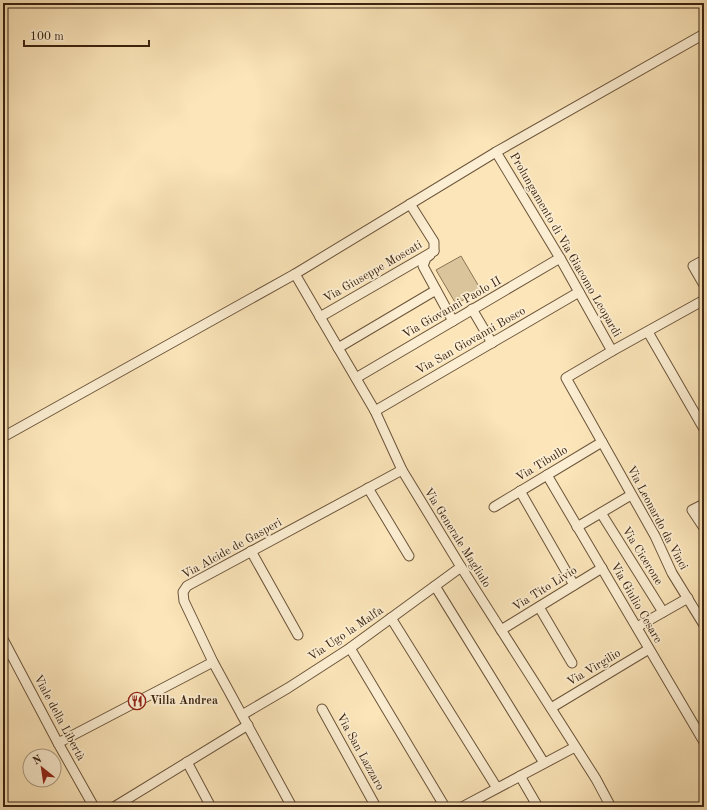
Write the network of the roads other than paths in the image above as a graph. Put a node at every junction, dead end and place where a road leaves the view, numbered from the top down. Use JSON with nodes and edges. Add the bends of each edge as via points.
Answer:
{"nodes":[{"id":1,"x":704,"y":34,"type":"edge"},
{"id":2,"x":496,"y":152,"type":"junction"},
{"id":3,"x":410,"y":204,"type":"junction"},
{"id":4,"x":434,"y":251,"type":"junction"},
{"id":5,"x":560,"y":258,"type":"junction"},
{"id":6,"x":704,"y":260,"type":"edge"},
{"id":7,"x":295,"y":274,"type":"junction"},
{"id":8,"x":704,"y":285,"type":"edge"},
{"id":9,"x":436,"y":290,"type":"junction"},
{"id":10,"x":578,"y":292,"type":"junction"},
{"id":11,"x":704,"y":300,"type":"edge"},
{"id":12,"x":472,"y":309,"type":"junction"},
{"id":13,"x":320,"y":317,"type":"junction"},
{"id":14,"x":453,"y":321,"type":"junction"},
{"id":15,"x":648,"y":332,"type":"junction"},
{"id":16,"x":492,"y":343,"type":"junction"},
{"id":17,"x":338,"y":348,"type":"junction"},
{"id":18,"x":612,"y":351,"type":"junction"},
{"id":19,"x":356,"y":378,"type":"junction"},
{"id":20,"x":376,"y":411,"type":"junction"},
{"id":21,"x":704,"y":429,"type":"edge"},
{"id":22,"x":3,"y":437,"type":"edge"},
{"id":23,"x":602,"y":442,"type":"junction"},
{"id":24,"x":402,"y":470,"type":"junction"},
{"id":25,"x":547,"y":475,"type":"junction"},
{"id":26,"x":368,"y":488,"type":"junction"},
{"id":27,"x":520,"y":491,"type":"junction"},
{"id":28,"x":631,"y":495,"type":"junction"},
{"id":29,"x":704,"y":504,"type":"edge"},
{"id":30,"x":494,"y":507,"type":"dead end"},
{"id":31,"x":602,"y":513,"type":"junction"},
{"id":32,"x":577,"y":526,"type":"junction"},
{"id":33,"x":704,"y":528,"type":"edge"},
{"id":34,"x":251,"y":551,"type":"junction"},
{"id":35,"x":409,"y":556,"type":"dead end"},
{"id":36,"x":461,"y":568,"type":"junction"},
{"id":37,"x":602,"y":568,"type":"junction"},
{"id":38,"x":574,"y":585,"type":"junction"},
{"id":39,"x":435,"y":586,"type":"junction"},
{"id":40,"x":688,"y":598,"type":"junction"},
{"id":41,"x":539,"y":607,"type":"junction"},
{"id":42,"x":663,"y":612,"type":"junction"},
{"id":43,"x":391,"y":618,"type":"junction"},
{"id":44,"x":704,"y":624,"type":"edge"},
{"id":45,"x":636,"y":627,"type":"junction"},
{"id":46,"x":501,"y":630,"type":"junction"},
{"id":47,"x":298,"y":635,"type":"dead end"},
{"id":48,"x":3,"y":639,"type":"edge"},
{"id":49,"x":350,"y":648,"type":"junction"},
{"id":50,"x":649,"y":649,"type":"junction"},
{"id":51,"x":213,"y":662,"type":"junction"},
{"id":52,"x":572,"y":663,"type":"dead end"},
{"id":53,"x":551,"y":708,"type":"junction"},
{"id":54,"x":322,"y":709,"type":"dead end"},
{"id":55,"x":242,"y":715,"type":"junction"},
{"id":56,"x":248,"y":725,"type":"junction"},
{"id":57,"x":704,"y":742,"type":"edge"},
{"id":58,"x":58,"y":743,"type":"junction"},
{"id":59,"x":575,"y":747,"type":"junction"},
{"id":60,"x":187,"y":762,"type":"junction"},
{"id":61,"x":544,"y":763,"type":"junction"},
{"id":62,"x":520,"y":776,"type":"junction"},
{"id":63,"x":496,"y":788,"type":"junction"},
{"id":64,"x":94,"y":807,"type":"edge"},
{"id":65,"x":114,"y":807,"type":"edge"},
{"id":66,"x":211,"y":807,"type":"edge"},
{"id":67,"x":292,"y":807,"type":"edge"},
{"id":68,"x":376,"y":807,"type":"edge"},
{"id":69,"x":444,"y":807,"type":"edge"},
{"id":70,"x":462,"y":807,"type":"edge"},
{"id":71,"x":538,"y":807,"type":"edge"},
{"id":72,"x":611,"y":807,"type":"edge"}],
"edges":[{"from":1,"to":2,"type":"street"},
{"from":2,"to":3,"type":"street"},
{"from":2,"to":5,"type":"street","name":"Prolungamento di Via Giacomo Leopardi"},
{"from":3,"to":4,"type":"street","name":"Via Giuseppe Moscati","via":[[434,242]]},
{"from":3,"to":7,"type":"street"},
{"from":4,"to":9,"type":"street","via":[[426,258],[423,266]]},
{"from":4,"to":13,"type":"street","name":"Via Giuseppe Moscati"},
{"from":5,"to":10,"type":"street","name":"Prolungamento di Via Giacomo Leopardi"},
{"from":5,"to":12,"type":"street","name":"Via Giovanni Paolo II"},
{"from":6,"to":8,"type":"street","via":[[693,266]]},
{"from":7,"to":13,"type":"street","name":"Via Generale Magliulo"},
{"from":7,"to":22,"type":"street"},
{"from":9,"to":14,"type":"street"},
{"from":9,"to":17,"type":"street"},
{"from":10,"to":16,"type":"street","name":"Via San Giovanni Bosco"},
{"from":10,"to":18,"type":"street","name":"Prolungamento di Via Giacomo Leopardi"},
{"from":11,"to":15,"type":"street","name":"Prolungamento di Via Giacomo Leopardi"},
{"from":12,"to":14,"type":"street","name":"Via Giovanni Paolo II"},
{"from":12,"to":16,"type":"street"},
{"from":13,"to":17,"type":"street","name":"Via Generale Magliulo"},
{"from":14,"to":19,"type":"street","name":"Via Giovanni Paolo II"},
{"from":15,"to":18,"type":"street","name":"Prolungamento di Via Giacomo Leopardi"},
{"from":15,"to":21,"type":"street"},
{"from":16,"to":20,"type":"street","name":"Via San Giovanni Bosco"},
{"from":17,"to":19,"type":"street","name":"Via Generale Magliulo"},
{"from":18,"to":23,"type":"street","name":"Prolungamento di Via Giacomo Leopardi","via":[[566,378]]},
{"from":19,"to":20,"type":"street","name":"Via Generale Magliulo"},
{"from":20,"to":24,"type":"street","name":"Via Generale Magliulo"},
{"from":23,"to":25,"type":"street","name":"Via Tibullo"},
{"from":23,"to":28,"type":"street","name":"Via Leonardo da Vinci"},
{"from":24,"to":26,"type":"street","name":"Via Alcide de Gasperi"},
{"from":24,"to":36,"type":"street","name":"Via Generale Magliulo"},
{"from":25,"to":27,"type":"street","name":"Via Tibullo"},
{"from":25,"to":32,"type":"street","name":"Via Giulio Cesare"},
{"from":26,"to":34,"type":"street","name":"Via Alcide de Gasperi"},
{"from":26,"to":35,"type":"street"},
{"from":27,"to":30,"type":"street","name":"Via Tibullo"},
{"from":27,"to":38,"type":"street"},
{"from":28,"to":31,"type":"street"},
{"from":28,"to":40,"type":"street","name":"Via Leonardo da Vinci"},
{"from":29,"to":33,"type":"street","via":[[692,510]]},
{"from":31,"to":32,"type":"street"},
{"from":31,"to":42,"type":"street","name":"Via Cicerone"},
{"from":32,"to":37,"type":"street","name":"Via Giulio Cesare"},
{"from":34,"to":47,"type":"street"},
{"from":34,"to":51,"type":"street","name":"Via Alcide de Gasperi","via":[[187,586],[183,592],[184,601]]},
{"from":36,"to":39,"type":"street","name":"Via Ugo la Malfa"},
{"from":36,"to":46,"type":"street","name":"Via Generale Magliulo"},
{"from":37,"to":38,"type":"street","name":"Via Tito Livio"},
{"from":37,"to":45,"type":"street","name":"Via Giulio Cesare"},
{"from":38,"to":41,"type":"street","name":"Via Tito Livio"},
{"from":39,"to":43,"type":"street","name":"Via Ugo la Malfa"},
{"from":39,"to":61,"type":"street"},
{"from":40,"to":42,"type":"street"},
{"from":40,"to":44,"type":"street","name":"Via Leonardo da Vinci"},
{"from":41,"to":46,"type":"street","name":"Via Tito Livio"},
{"from":41,"to":52,"type":"street"},
{"from":42,"to":45,"type":"street"},
{"from":43,"to":49,"type":"street","name":"Via Ugo la Malfa"},
{"from":43,"to":63,"type":"street"},
{"from":45,"to":50,"type":"street","name":"Via Giulio Cesare"},
{"from":46,"to":53,"type":"street","name":"Via Generale Magliulo"},
{"from":48,"to":58,"type":"street","name":"Viale della Libertà"},
{"from":49,"to":55,"type":"street","name":"Via Ugo la Malfa"},
{"from":49,"to":69,"type":"street"},
{"from":50,"to":53,"type":"street","name":"Via Virgilio"},
{"from":50,"to":57,"type":"street","name":"Via Giulio Cesare"},
{"from":51,"to":55,"type":"street","name":"Via Alcide de Gasperi"},
{"from":51,"to":58,"type":"street"},
{"from":53,"to":59,"type":"street","name":"Via Generale Magliulo"},
{"from":54,"to":68,"type":"street","name":"Via San Lazzaro"},
{"from":55,"to":56,"type":"street","name":"Via Alcide de Gasperi"},
{"from":56,"to":60,"type":"street"},
{"from":56,"to":67,"type":"street","name":"Via Alcide de Gasperi"},
{"from":58,"to":64,"type":"street","name":"Viale della Libertà"},
{"from":59,"to":61,"type":"street"},
{"from":59,"to":72,"type":"street","name":"Via Generale Magliulo"},
{"from":60,"to":65,"type":"street"},
{"from":60,"to":66,"type":"street"},
{"from":61,"to":62,"type":"street"},
{"from":62,"to":63,"type":"street"},
{"from":62,"to":71,"type":"street"},
{"from":63,"to":70,"type":"street"}]}
